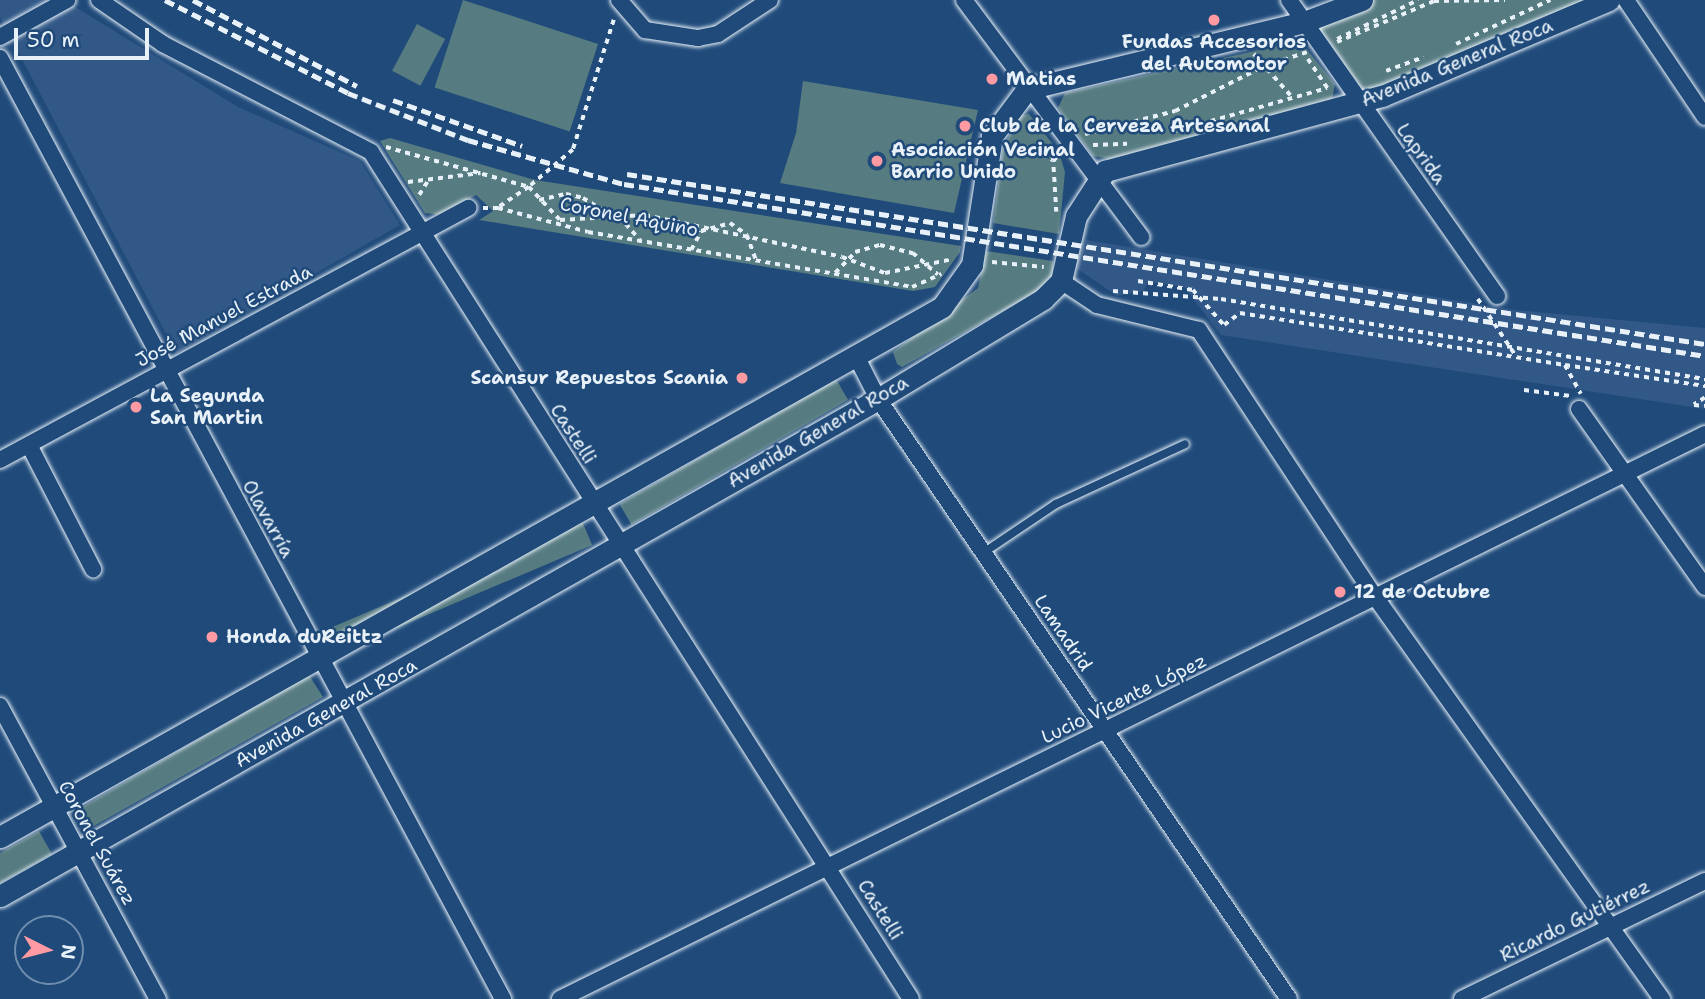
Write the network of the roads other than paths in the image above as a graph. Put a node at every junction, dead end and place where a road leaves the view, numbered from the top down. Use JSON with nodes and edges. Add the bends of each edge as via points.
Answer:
{"nodes":[{"id":1,"x":67,"y":0,"type":"edge"},
{"id":2,"x":99,"y":0,"type":"edge"},
{"id":3,"x":770,"y":0,"type":"edge"},
{"id":4,"x":964,"y":0,"type":"edge"},
{"id":5,"x":1289,"y":0,"type":"edge"},
{"id":6,"x":1362,"y":0,"type":"edge"},
{"id":7,"x":1609,"y":0,"type":"edge"},
{"id":8,"x":1626,"y":0,"type":"edge"},
{"id":9,"x":621,"y":3,"type":"edge"},
{"id":10,"x":1304,"y":22,"type":"junction"},
{"id":11,"x":0,"y":37,"type":"edge"},
{"id":12,"x":0,"y":58,"type":"edge"},
{"id":13,"x":1027,"y":89,"type":"junction"},
{"id":14,"x":1360,"y":104,"type":"junction"},
{"id":15,"x":1705,"y":117,"type":"edge"},
{"id":16,"x":1096,"y":178,"type":"junction"},
{"id":17,"x":468,"y":208,"type":"dead end"},
{"id":18,"x":419,"y":234,"type":"junction"},
{"id":19,"x":1141,"y":237,"type":"dead end"},
{"id":20,"x":1062,"y":277,"type":"junction"},
{"id":21,"x":1497,"y":296,"type":"road end"},
{"id":22,"x":856,"y":356,"type":"junction"},
{"id":23,"x":164,"y":373,"type":"junction"},
{"id":24,"x":878,"y":399,"type":"junction"},
{"id":25,"x":1579,"y":409,"type":"dead end"},
{"id":26,"x":1705,"y":434,"type":"edge"},
{"id":27,"x":1185,"y":444,"type":"dead end"},
{"id":28,"x":29,"y":445,"type":"junction"},
{"id":29,"x":0,"y":460,"type":"edge"},
{"id":30,"x":1628,"y":476,"type":"junction"},
{"id":31,"x":592,"y":502,"type":"junction"},
{"id":32,"x":618,"y":547,"type":"junction"},
{"id":33,"x":983,"y":553,"type":"junction"},
{"id":34,"x":93,"y":569,"type":"dead end"},
{"id":35,"x":1705,"y":587,"type":"edge"},
{"id":36,"x":1376,"y":598,"type":"junction"},
{"id":37,"x":318,"y":655,"type":"junction"},
{"id":38,"x":346,"y":702,"type":"junction"},
{"id":39,"x":0,"y":706,"type":"edge"},
{"id":40,"x":1104,"y":732,"type":"junction"},
{"id":41,"x":53,"y":807,"type":"junction"},
{"id":42,"x":0,"y":836,"type":"edge"},
{"id":43,"x":79,"y":852,"type":"junction"},
{"id":44,"x":827,"y":866,"type":"junction"},
{"id":45,"x":1705,"y":881,"type":"edge"},
{"id":46,"x":0,"y":897,"type":"edge"},
{"id":47,"x":1612,"y":927,"type":"junction"},
{"id":48,"x":158,"y":999,"type":"edge"},
{"id":49,"x":503,"y":999,"type":"edge"},
{"id":50,"x":560,"y":999,"type":"edge"},
{"id":51,"x":911,"y":999,"type":"edge"},
{"id":52,"x":1289,"y":999,"type":"edge"},
{"id":53,"x":1462,"y":999,"type":"edge"},
{"id":54,"x":1662,"y":999,"type":"edge"}],
"edges":[{"from":1,"to":11,"type":"street"},
{"from":2,"to":18,"type":"street","name":"Castelli","via":[[163,44],[371,152]]},
{"from":3,"to":9,"type":"street","via":[[718,34],[698,38],[653,33]]},
{"from":4,"to":13,"type":"street"},
{"from":5,"to":10,"type":"street","name":"Laprida"},
{"from":6,"to":10,"type":"main road"},
{"from":7,"to":14,"type":"main road","name":"Avenida General Roca"},
{"from":8,"to":15,"type":"street"},
{"from":10,"to":13,"type":"main road"},
{"from":10,"to":14,"type":"street","name":"Laprida"},
{"from":12,"to":23,"type":"street","name":"Olavarría"},
{"from":13,"to":16,"type":"street"},
{"from":13,"to":22,"type":"main road","via":[[992,136],[967,279],[942,307]]},
{"from":14,"to":16,"type":"main road","name":"Avenida General Roca","via":[[1115,167]]},
{"from":14,"to":21,"type":"street","name":"Laprida"},
{"from":16,"to":19,"type":"street"},
{"from":16,"to":20,"type":"main road","via":[[1076,216]]},
{"from":17,"to":18,"type":"street","name":"José Manuel Estrada"},
{"from":18,"to":23,"type":"street","name":"José Manuel Estrada"},
{"from":18,"to":31,"type":"street","name":"Castelli"},
{"from":20,"to":24,"type":"main road","name":"Avenida General Roca","via":[[1043,299]]},
{"from":20,"to":36,"type":"street","via":[[1097,305],[1199,330]]},
{"from":22,"to":24,"type":"street","name":"Lamadrid"},
{"from":22,"to":31,"type":"main road"},
{"from":23,"to":28,"type":"street","name":"José Manuel Estrada"},
{"from":23,"to":37,"type":"street","name":"Olavarría"},
{"from":24,"to":32,"type":"main road","name":"Avenida General Roca"},
{"from":24,"to":33,"type":"street","name":"Lamadrid"},
{"from":25,"to":30,"type":"street"},
{"from":26,"to":30,"type":"street","name":"Lucio Vicente López"},
{"from":27,"to":33,"type":"lane","via":[[1056,504]]},
{"from":28,"to":29,"type":"street","name":"José Manuel Estrada"},
{"from":28,"to":34,"type":"street"},
{"from":30,"to":35,"type":"street"},
{"from":30,"to":36,"type":"street","name":"Lucio Vicente López"},
{"from":31,"to":32,"type":"street","name":"Castelli"},
{"from":31,"to":37,"type":"main road"},
{"from":32,"to":38,"type":"main road","name":"Avenida General Roca"},
{"from":32,"to":44,"type":"street","name":"Castelli"},
{"from":33,"to":40,"type":"street","name":"Lamadrid"},
{"from":36,"to":40,"type":"street","name":"Lucio Vicente López"},
{"from":36,"to":47,"type":"street"},
{"from":37,"to":38,"type":"street","name":"Olavarría"},
{"from":37,"to":41,"type":"main road"},
{"from":38,"to":43,"type":"main road","name":"Avenida General Roca"},
{"from":38,"to":49,"type":"street","name":"Olavarría"},
{"from":39,"to":41,"type":"street","name":"Coronel Suárez"},
{"from":40,"to":44,"type":"street","name":"Lucio Vicente López"},
{"from":40,"to":52,"type":"street","name":"Lamadrid"},
{"from":41,"to":42,"type":"main road"},
{"from":41,"to":43,"type":"street","name":"Coronel Suárez"},
{"from":43,"to":46,"type":"main road","name":"Avenida General Roca"},
{"from":43,"to":48,"type":"street","name":"Coronel Suárez"},
{"from":44,"to":50,"type":"street","name":"Lucio Vicente López"},
{"from":44,"to":51,"type":"street","name":"Castelli"},
{"from":45,"to":47,"type":"street","name":"Ricardo Gutiérrez"},
{"from":47,"to":53,"type":"street","name":"Ricardo Gutiérrez"},
{"from":47,"to":54,"type":"street"}]}
